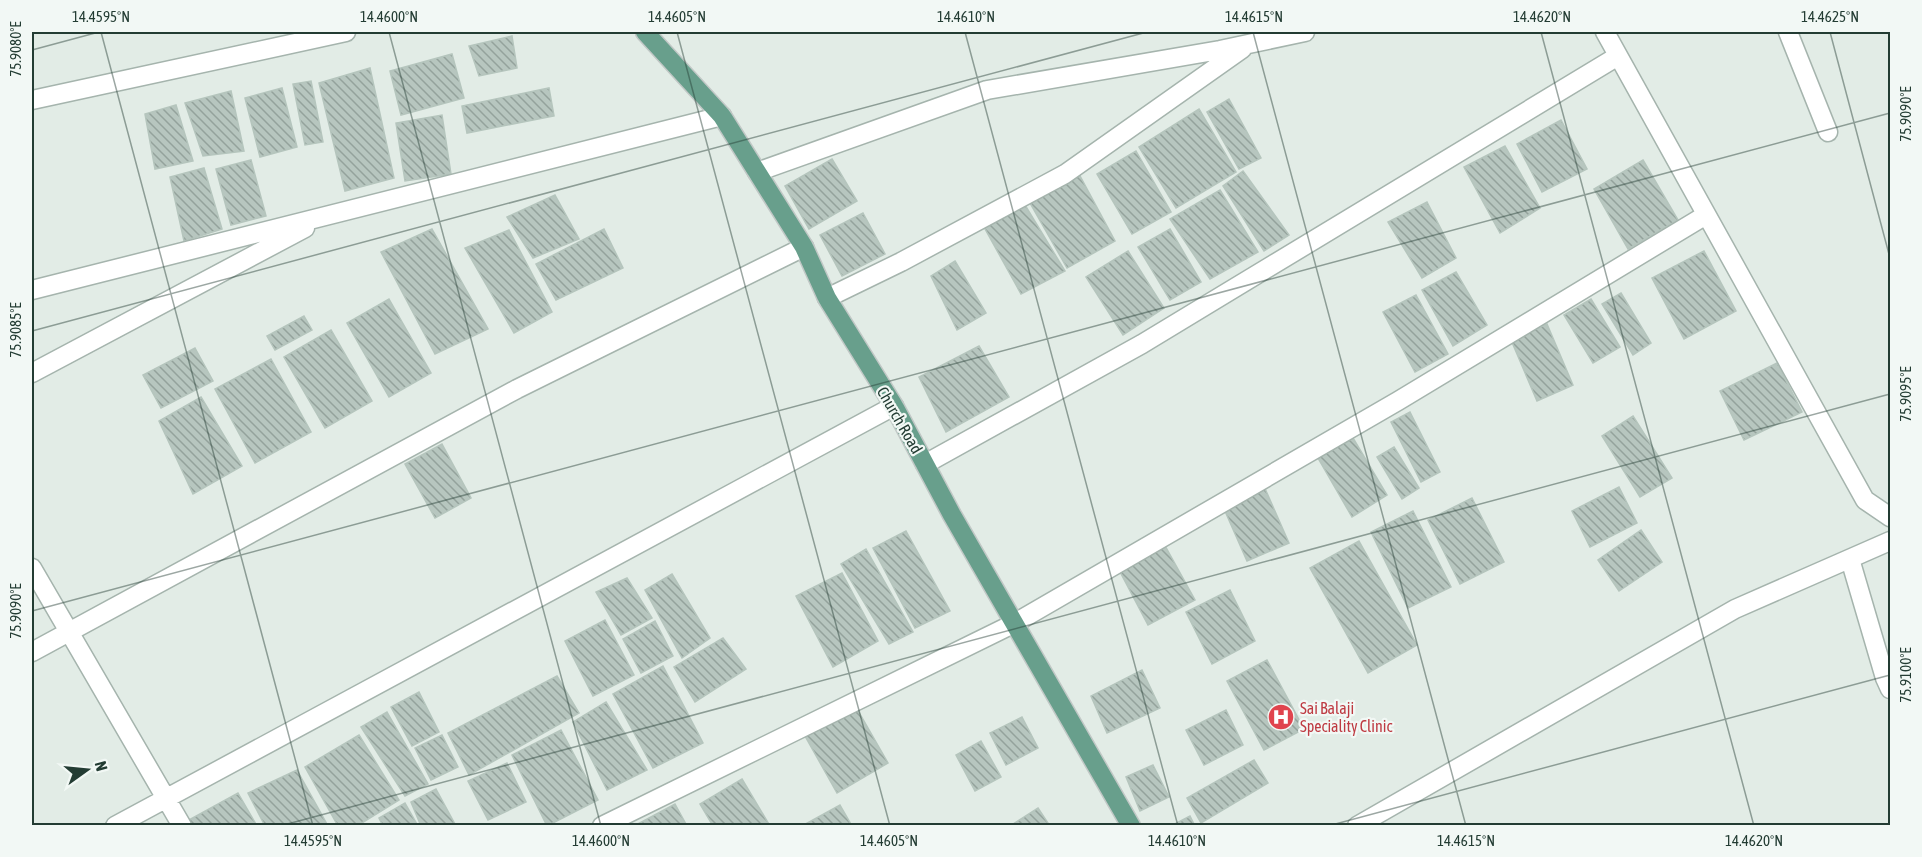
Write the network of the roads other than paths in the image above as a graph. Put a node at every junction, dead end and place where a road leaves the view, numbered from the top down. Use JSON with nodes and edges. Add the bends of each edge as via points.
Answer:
{"nodes":[{"id":1,"x":346,"y":32,"type":"edge"},
{"id":2,"x":645,"y":32,"type":"edge"},
{"id":3,"x":1305,"y":32,"type":"edge"},
{"id":4,"x":1605,"y":32,"type":"edge"},
{"id":5,"x":1788,"y":32,"type":"edge"},
{"id":6,"x":1251,"y":43,"type":"junction"},
{"id":7,"x":1618,"y":56,"type":"junction"},
{"id":8,"x":32,"y":100,"type":"edge"},
{"id":9,"x":722,"y":116,"type":"junction"},
{"id":10,"x":1828,"y":132,"type":"dead end"},
{"id":11,"x":757,"y":172,"type":"junction"},
{"id":12,"x":331,"y":214,"type":"junction"},
{"id":13,"x":1706,"y":215,"type":"junction"},
{"id":14,"x":804,"y":247,"type":"junction"},
{"id":15,"x":32,"y":290,"type":"edge"},
{"id":16,"x":827,"y":298,"type":"junction"},
{"id":17,"x":32,"y":373,"type":"edge"},
{"id":18,"x":894,"y":406,"type":"junction"},
{"id":19,"x":926,"y":464,"type":"junction"},
{"id":20,"x":1890,"y":517,"type":"edge"},
{"id":21,"x":1890,"y":541,"type":"edge"},
{"id":22,"x":1850,"y":559,"type":"junction"},
{"id":23,"x":32,"y":568,"type":"edge"},
{"id":24,"x":1015,"y":623,"type":"junction"},
{"id":25,"x":69,"y":631,"type":"junction"},
{"id":26,"x":32,"y":652,"type":"edge"},
{"id":27,"x":1890,"y":689,"type":"edge"},
{"id":28,"x":165,"y":797,"type":"junction"},
{"id":29,"x":115,"y":825,"type":"edge"},
{"id":30,"x":183,"y":825,"type":"edge"},
{"id":31,"x":602,"y":825,"type":"edge"},
{"id":32,"x":1131,"y":825,"type":"edge"},
{"id":33,"x":1357,"y":825,"type":"edge"}],
"edges":[{"from":1,"to":8,"type":"street"},
{"from":2,"to":9,"type":"main road","name":"Church Road"},
{"from":3,"to":6,"type":"street"},
{"from":4,"to":7,"type":"street"},
{"from":5,"to":10,"type":"street"},
{"from":6,"to":11,"type":"street","via":[[987,90]]},
{"from":6,"to":16,"type":"street","via":[[1065,174]]},
{"from":7,"to":13,"type":"street"},
{"from":7,"to":19,"type":"street","via":[[1142,344]]},
{"from":9,"to":11,"type":"main road","name":"Church Road"},
{"from":9,"to":12,"type":"street"},
{"from":11,"to":14,"type":"main road","name":"Church Road"},
{"from":12,"to":15,"type":"street"},
{"from":12,"to":17,"type":"street"},
{"from":13,"to":20,"type":"street","via":[[1865,500]]},
{"from":13,"to":24,"type":"street","via":[[1398,401]]},
{"from":14,"to":16,"type":"main road","name":"Church Road"},
{"from":14,"to":25,"type":"street","via":[[517,388]]},
{"from":16,"to":18,"type":"main road","name":"Church Road"},
{"from":18,"to":19,"type":"main road","name":"Church Road"},
{"from":18,"to":28,"type":"street"},
{"from":19,"to":24,"type":"main road","name":"Church Road"},
{"from":21,"to":22,"type":"street"},
{"from":22,"to":27,"type":"street"},
{"from":22,"to":33,"type":"street","via":[[1735,609]]},
{"from":23,"to":25,"type":"street"},
{"from":24,"to":31,"type":"street"},
{"from":24,"to":32,"type":"main road","name":"Church Road"},
{"from":25,"to":26,"type":"street"},
{"from":25,"to":28,"type":"street"},
{"from":28,"to":29,"type":"street"},
{"from":28,"to":30,"type":"street"}]}
